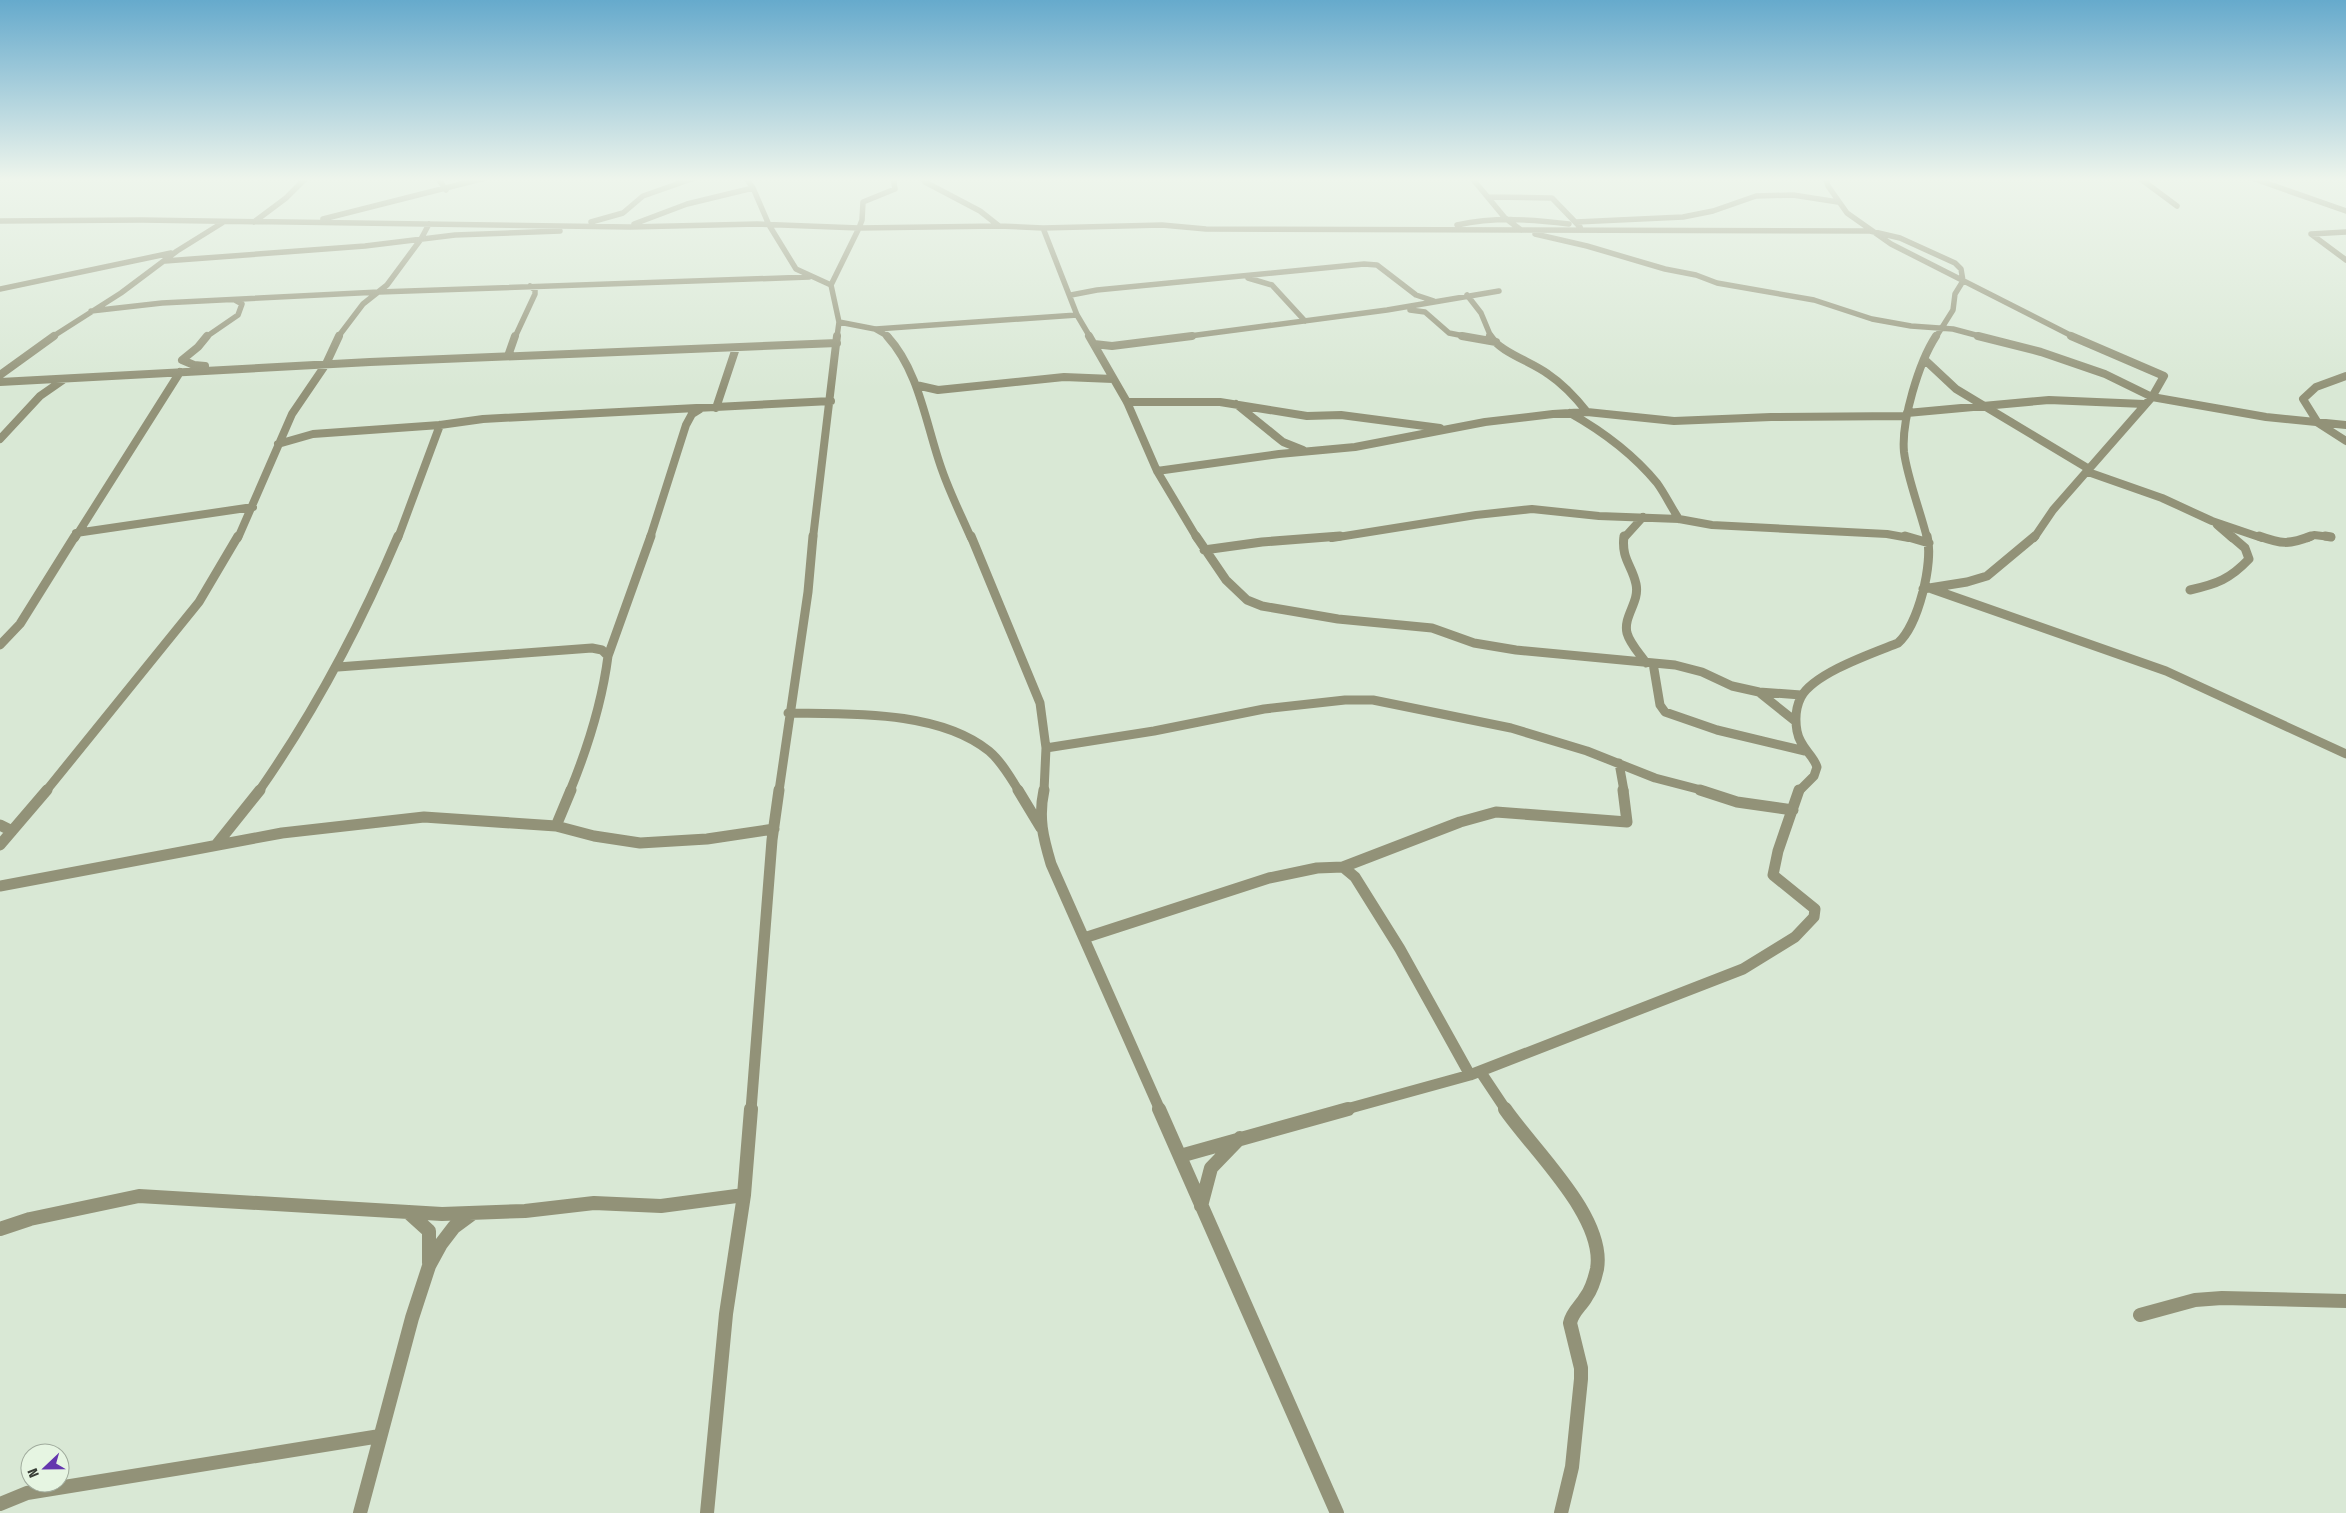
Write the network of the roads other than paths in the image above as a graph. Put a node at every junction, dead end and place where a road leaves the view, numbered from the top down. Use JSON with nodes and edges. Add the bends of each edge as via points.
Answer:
{"nodes":[{"id":1,"x":182,"y":248,"type":"edge"},
{"id":2,"x":343,"y":248,"type":"edge"},
{"id":3,"x":415,"y":248,"type":"edge"},
{"id":4,"x":783,"y":248,"type":"edge"},
{"id":5,"x":850,"y":248,"type":"edge"},
{"id":6,"x":1051,"y":248,"type":"edge"},
{"id":7,"x":1592,"y":248,"type":"edge"},
{"id":8,"x":1902,"y":248,"type":"edge"},
{"id":9,"x":1923,"y":248,"type":"edge"},
{"id":10,"x":2329,"y":248,"type":"edge"},
{"id":11,"x":177,"y":251,"type":"junction"},
{"id":12,"x":2346,"y":260,"type":"edge"},
{"id":13,"x":165,"y":261,"type":"junction"},
{"id":14,"x":1229,"y":276,"type":"junction"},
{"id":15,"x":812,"y":277,"type":"junction"},
{"id":16,"x":1963,"y":280,"type":"junction"},
{"id":17,"x":832,"y":285,"type":"junction"},
{"id":18,"x":530,"y":286,"type":"junction"},
{"id":19,"x":0,"y":289,"type":"edge"},
{"id":20,"x":1499,"y":291,"type":"dead end"},
{"id":21,"x":379,"y":292,"type":"junction"},
{"id":22,"x":1467,"y":295,"type":"junction"},
{"id":23,"x":1070,"y":296,"type":"junction"},
{"id":24,"x":236,"y":300,"type":"junction"},
{"id":25,"x":1436,"y":301,"type":"junction"},
{"id":26,"x":1387,"y":310,"type":"junction"},
{"id":27,"x":91,"y":312,"type":"junction"},
{"id":28,"x":1077,"y":315,"type":"junction"},
{"id":29,"x":1305,"y":321,"type":"junction"},
{"id":30,"x":839,"y":322,"type":"junction"},
{"id":31,"x":1943,"y":328,"type":"junction"},
{"id":32,"x":875,"y":329,"type":"junction"},
{"id":33,"x":1497,"y":342,"type":"junction"},
{"id":34,"x":837,"y":343,"type":"junction"},
{"id":35,"x":1094,"y":344,"type":"junction"},
{"id":36,"x":1112,"y":346,"type":"junction"},
{"id":37,"x":736,"y":348,"type":"junction"},
{"id":38,"x":1099,"y":353,"type":"junction"},
{"id":39,"x":508,"y":356,"type":"junction"},
{"id":40,"x":1925,"y":360,"type":"junction"},
{"id":41,"x":326,"y":364,"type":"junction"},
{"id":42,"x":1106,"y":365,"type":"junction"},
{"id":43,"x":224,"y":369,"type":"junction"},
{"id":44,"x":180,"y":372,"type":"junction"},
{"id":45,"x":0,"y":375,"type":"edge"},
{"id":46,"x":2346,"y":376,"type":"edge"},
{"id":47,"x":1089,"y":377,"type":"junction"},
{"id":48,"x":64,"y":379,"type":"junction"},
{"id":49,"x":1113,"y":379,"type":"junction"},
{"id":50,"x":0,"y":382,"type":"edge"},
{"id":51,"x":916,"y":385,"type":"junction"},
{"id":52,"x":2152,"y":396,"type":"junction"},
{"id":53,"x":831,"y":401,"type":"junction"},
{"id":54,"x":1127,"y":402,"type":"junction"},
{"id":55,"x":1236,"y":404,"type":"junction"},
{"id":56,"x":2144,"y":404,"type":"junction"},
{"id":57,"x":1984,"y":405,"type":"junction"},
{"id":58,"x":716,"y":408,"type":"junction"},
{"id":59,"x":701,"y":409,"type":"junction"},
{"id":60,"x":1587,"y":412,"type":"junction"},
{"id":61,"x":1569,"y":413,"type":"junction"},
{"id":62,"x":1906,"y":414,"type":"junction"},
{"id":63,"x":2318,"y":423,"type":"junction"},
{"id":64,"x":440,"y":425,"type":"junction"},
{"id":65,"x":2346,"y":425,"type":"edge"},
{"id":66,"x":1451,"y":429,"type":"junction"},
{"id":67,"x":0,"y":439,"type":"edge"},
{"id":68,"x":2346,"y":441,"type":"edge"},
{"id":69,"x":278,"y":444,"type":"junction"},
{"id":70,"x":1312,"y":452,"type":"junction"},
{"id":71,"x":2089,"y":470,"type":"junction"},
{"id":72,"x":1157,"y":471,"type":"junction"},
{"id":73,"x":252,"y":506,"type":"junction"},
{"id":74,"x":1643,"y":517,"type":"junction"},
{"id":75,"x":1679,"y":519,"type":"junction"},
{"id":76,"x":2212,"y":521,"type":"junction"},
{"id":77,"x":76,"y":533,"type":"junction"},
{"id":78,"x":2331,"y":537,"type":"dead end"},
{"id":79,"x":1927,"y":538,"type":"junction"},
{"id":80,"x":1204,"y":550,"type":"junction"},
{"id":81,"x":1927,"y":589,"type":"junction"},
{"id":82,"x":2190,"y":590,"type":"dead end"},
{"id":83,"x":0,"y":645,"type":"edge"},
{"id":84,"x":608,"y":656,"type":"junction"},
{"id":85,"x":1650,"y":663,"type":"junction"},
{"id":86,"x":338,"y":667,"type":"junction"},
{"id":87,"x":1759,"y":692,"type":"junction"},
{"id":88,"x":1801,"y":695,"type":"junction"},
{"id":89,"x":788,"y":713,"type":"junction"},
{"id":90,"x":1795,"y":721,"type":"junction"},
{"id":91,"x":1046,"y":748,"type":"junction"},
{"id":92,"x":1805,"y":751,"type":"junction"},
{"id":93,"x":2346,"y":754,"type":"edge"},
{"id":94,"x":1620,"y":763,"type":"junction"},
{"id":95,"x":1793,"y":810,"type":"junction"},
{"id":96,"x":0,"y":825,"type":"edge"},
{"id":97,"x":556,"y":826,"type":"junction"},
{"id":98,"x":774,"y":829,"type":"junction"},
{"id":99,"x":1042,"y":829,"type":"junction"},
{"id":100,"x":12,"y":831,"type":"junction"},
{"id":101,"x":0,"y":845,"type":"edge"},
{"id":102,"x":216,"y":845,"type":"junction"},
{"id":103,"x":1343,"y":867,"type":"junction"},
{"id":104,"x":0,"y":886,"type":"edge"},
{"id":105,"x":1084,"y":938,"type":"junction"},
{"id":106,"x":1475,"y":1073,"type":"junction"},
{"id":107,"x":1240,"y":1138,"type":"junction"},
{"id":108,"x":1180,"y":1156,"type":"junction"},
{"id":109,"x":744,"y":1195,"type":"junction"},
{"id":110,"x":1201,"y":1207,"type":"junction"},
{"id":111,"x":408,"y":1212,"type":"junction"},
{"id":112,"x":473,"y":1213,"type":"junction"},
{"id":113,"x":0,"y":1229,"type":"edge"},
{"id":114,"x":429,"y":1266,"type":"junction"},
{"id":115,"x":2346,"y":1301,"type":"edge"},
{"id":116,"x":2140,"y":1315,"type":"dead end"},
{"id":117,"x":380,"y":1436,"type":"junction"},
{"id":118,"x":0,"y":1504,"type":"edge"},
{"id":119,"x":360,"y":1513,"type":"edge"},
{"id":120,"x":707,"y":1513,"type":"edge"},
{"id":121,"x":1337,"y":1513,"type":"edge"},
{"id":122,"x":1561,"y":1513,"type":"edge"}],
"edges":[{"from":1,"to":11,"type":"street"},
{"from":2,"to":13,"type":"street"},
{"from":3,"to":21,"type":"street"},
{"from":4,"to":15,"type":"street","via":[[796,269]]},
{"from":5,"to":17,"type":"street"},
{"from":6,"to":23,"type":"street"},
{"from":7,"to":31,"type":"street","via":[[1717,283],[1814,300],[1872,320]]},
{"from":8,"to":16,"type":"street"},
{"from":9,"to":16,"type":"street","via":[[1955,263],[1961,269]]},
{"from":10,"to":12,"type":"street"},
{"from":11,"to":13,"type":"street"},
{"from":11,"to":19,"type":"street"},
{"from":13,"to":27,"type":"street"},
{"from":14,"to":23,"type":"street","via":[[1097,290]]},
{"from":14,"to":25,"type":"street","via":[[1372,264],[1380,266],[1416,295]]},
{"from":14,"to":29,"type":"street","via":[[1272,285]]},
{"from":15,"to":17,"type":"street"},
{"from":15,"to":18,"type":"street"},
{"from":16,"to":31,"type":"street"},
{"from":16,"to":52,"type":"street","via":[[2078,340],[2163,374]]},
{"from":17,"to":30,"type":"street"},
{"from":18,"to":21,"type":"street"},
{"from":18,"to":39,"type":"street","via":[[535,294]]},
{"from":20,"to":22,"type":"street"},
{"from":21,"to":24,"type":"street"},
{"from":21,"to":41,"type":"street","via":[[363,304],[336,340]]},
{"from":22,"to":25,"type":"street"},
{"from":22,"to":33,"type":"street","via":[[1481,313],[1488,334]]},
{"from":23,"to":28,"type":"street"},
{"from":24,"to":27,"type":"street","via":[[162,303]]},
{"from":24,"to":43,"type":"street","via":[[242,304],[238,315],[224,327],[207,334],[198,347],[182,360]]},
{"from":25,"to":26,"type":"street"},
{"from":26,"to":29,"type":"street"},
{"from":26,"to":33,"type":"street","via":[[1422,310],[1446,332]]},
{"from":27,"to":45,"type":"street","via":[[60,330]]},
{"from":28,"to":32,"type":"street"},
{"from":28,"to":35,"type":"street"},
{"from":29,"to":36,"type":"street"},
{"from":30,"to":32,"type":"street"},
{"from":30,"to":34,"type":"street"},
{"from":31,"to":40,"type":"street","via":[[1927,350]]},
{"from":31,"to":52,"type":"street","via":[[2070,361]]},
{"from":32,"to":51,"type":"street","via":[[886,334],[897,346]]},
{"from":33,"to":60,"type":"street","via":[[1549,374]]},
{"from":34,"to":37,"type":"street"},
{"from":34,"to":53,"type":"street"},
{"from":35,"to":36,"type":"street"},
{"from":35,"to":38,"type":"street"},
{"from":36,"to":38,"type":"street"},
{"from":37,"to":39,"type":"street"},
{"from":37,"to":58,"type":"street"},
{"from":38,"to":42,"type":"street"},
{"from":39,"to":41,"type":"street"},
{"from":40,"to":57,"type":"street","via":[[1948,384]]},
{"from":40,"to":62,"type":"street"},
{"from":41,"to":43,"type":"street"},
{"from":41,"to":69,"type":"street","via":[[300,399]]},
{"from":42,"to":47,"type":"street"},
{"from":42,"to":49,"type":"street"},
{"from":43,"to":44,"type":"street"},
{"from":44,"to":48,"type":"street"},
{"from":44,"to":77,"type":"street"},
{"from":46,"to":63,"type":"street","via":[[2305,394],[2303,399]]},
{"from":47,"to":49,"type":"street"},
{"from":47,"to":51,"type":"street","via":[[1022,380],[938,390]]},
{"from":48,"to":50,"type":"street"},
{"from":48,"to":67,"type":"street","via":[[40,396]]},
{"from":49,"to":54,"type":"street"},
{"from":51,"to":91,"type":"street","via":[[942,471],[1040,703]]},
{"from":52,"to":56,"type":"street"},
{"from":52,"to":63,"type":"street"},
{"from":53,"to":58,"type":"street"},
{"from":53,"to":89,"type":"street","via":[[808,592]]},
{"from":54,"to":55,"type":"street"},
{"from":54,"to":72,"type":"street"},
{"from":55,"to":66,"type":"street","via":[[1307,416],[1341,415]]},
{"from":55,"to":70,"type":"street","via":[[1283,442]]},
{"from":56,"to":57,"type":"street","via":[[2049,400]]},
{"from":56,"to":71,"type":"street"},
{"from":57,"to":62,"type":"street"},
{"from":57,"to":71,"type":"street"},
{"from":58,"to":59,"type":"street"},
{"from":59,"to":64,"type":"street","via":[[529,416]]},
{"from":59,"to":84,"type":"street","via":[[692,414],[686,425]]},
{"from":60,"to":61,"type":"street"},
{"from":60,"to":62,"type":"street","via":[[1667,420]]},
{"from":61,"to":66,"type":"street"},
{"from":61,"to":75,"type":"street","via":[[1598,430],[1645,471]]},
{"from":62,"to":79,"type":"street","via":[[1904,453]]},
{"from":63,"to":65,"type":"street"},
{"from":63,"to":68,"type":"street"},
{"from":64,"to":69,"type":"street","via":[[313,434]]},
{"from":64,"to":86,"type":"street","via":[[371,601]]},
{"from":66,"to":70,"type":"street","via":[[1400,440]]},
{"from":69,"to":73,"type":"street"},
{"from":70,"to":72,"type":"street"},
{"from":71,"to":76,"type":"street"},
{"from":71,"to":81,"type":"street","via":[[2053,510],[2037,535],[1998,568],[1987,576],[1967,582]]},
{"from":72,"to":80,"type":"street"},
{"from":73,"to":77,"type":"street"},
{"from":73,"to":100,"type":"street","via":[[236,542],[198,602]]},
{"from":74,"to":75,"type":"street"},
{"from":74,"to":80,"type":"street","via":[[1523,510],[1329,538]]},
{"from":74,"to":85,"type":"street","via":[[1624,535],[1623,553],[1637,591],[1627,630]]},
{"from":75,"to":79,"type":"street","via":[[1712,525]]},
{"from":76,"to":78,"type":"street","via":[[2284,544],[2314,535]]},
{"from":76,"to":82,"type":"street","via":[[2245,548],[2249,559],[2234,575]]},
{"from":77,"to":83,"type":"street","via":[[20,624]]},
{"from":79,"to":81,"type":"street"},
{"from":80,"to":85,"type":"street","via":[[1239,594],[1262,606],[1364,622],[1432,628],[1474,643],[1516,650]]},
{"from":81,"to":88,"type":"street","via":[[1904,638],[1836,669]]},
{"from":81,"to":93,"type":"street","via":[[2166,670]]},
{"from":84,"to":86,"type":"street","via":[[602,650],[592,648]]},
{"from":84,"to":97,"type":"street","via":[[599,704]]},
{"from":85,"to":87,"type":"street","via":[[1702,672],[1732,686]]},
{"from":85,"to":92,"type":"street","via":[[1660,705],[1665,712],[1718,732]]},
{"from":86,"to":102,"type":"street","via":[[309,717],[239,818]]},
{"from":87,"to":88,"type":"street"},
{"from":87,"to":90,"type":"street"},
{"from":88,"to":90,"type":"street"},
{"from":89,"to":98,"type":"street"},
{"from":89,"to":99,"type":"street","via":[[891,718],[945,727],[965,734],[992,753]]},
{"from":90,"to":92,"type":"street","via":[[1797,736]]},
{"from":91,"to":94,"type":"street","via":[[1264,709],[1359,699],[1511,728]]},
{"from":91,"to":99,"type":"street","via":[[1045,784],[1040,803]]},
{"from":92,"to":95,"type":"street","via":[[1817,764],[1816,773],[1801,787]]},
{"from":94,"to":95,"type":"street","via":[[1656,778],[1737,802]]},
{"from":94,"to":103,"type":"street","via":[[1626,822],[1496,812],[1460,822]]},
{"from":95,"to":106,"type":"street","via":[[1775,859],[1773,875],[1815,909],[1814,916],[1795,937],[1743,969]]},
{"from":96,"to":100,"type":"street"},
{"from":97,"to":98,"type":"street","via":[[640,843],[706,839]]},
{"from":97,"to":102,"type":"street","via":[[424,817],[282,833]]},
{"from":98,"to":109,"type":"street"},
{"from":99,"to":105,"type":"street","via":[[1051,864]]},
{"from":100,"to":101,"type":"street"},
{"from":102,"to":104,"type":"street"},
{"from":103,"to":105,"type":"street","via":[[1317,868],[1269,878]]},
{"from":103,"to":106,"type":"street","via":[[1355,877]]},
{"from":105,"to":108,"type":"street"},
{"from":106,"to":107,"type":"street"},
{"from":106,"to":122,"type":"street","via":[[1572,1198],[1596,1245],[1596,1275],[1570,1324],[1581,1368],[1582,1391]]},
{"from":107,"to":108,"type":"street"},
{"from":107,"to":110,"type":"street","via":[[1211,1168]]},
{"from":108,"to":110,"type":"street"},
{"from":109,"to":112,"type":"street","via":[[661,1206],[594,1203]]},
{"from":109,"to":120,"type":"street","via":[[726,1314]]},
{"from":110,"to":121,"type":"street"},
{"from":111,"to":112,"type":"street"},
{"from":111,"to":113,"type":"street","via":[[139,1196],[30,1219]]},
{"from":111,"to":114,"type":"street","via":[[429,1231]]},
{"from":112,"to":114,"type":"street","via":[[454,1227]]},
{"from":114,"to":117,"type":"street"},
{"from":115,"to":116,"type":"street","via":[[2222,1298],[2195,1300]]},
{"from":117,"to":118,"type":"street","via":[[27,1493]]},
{"from":117,"to":119,"type":"street"}]}
